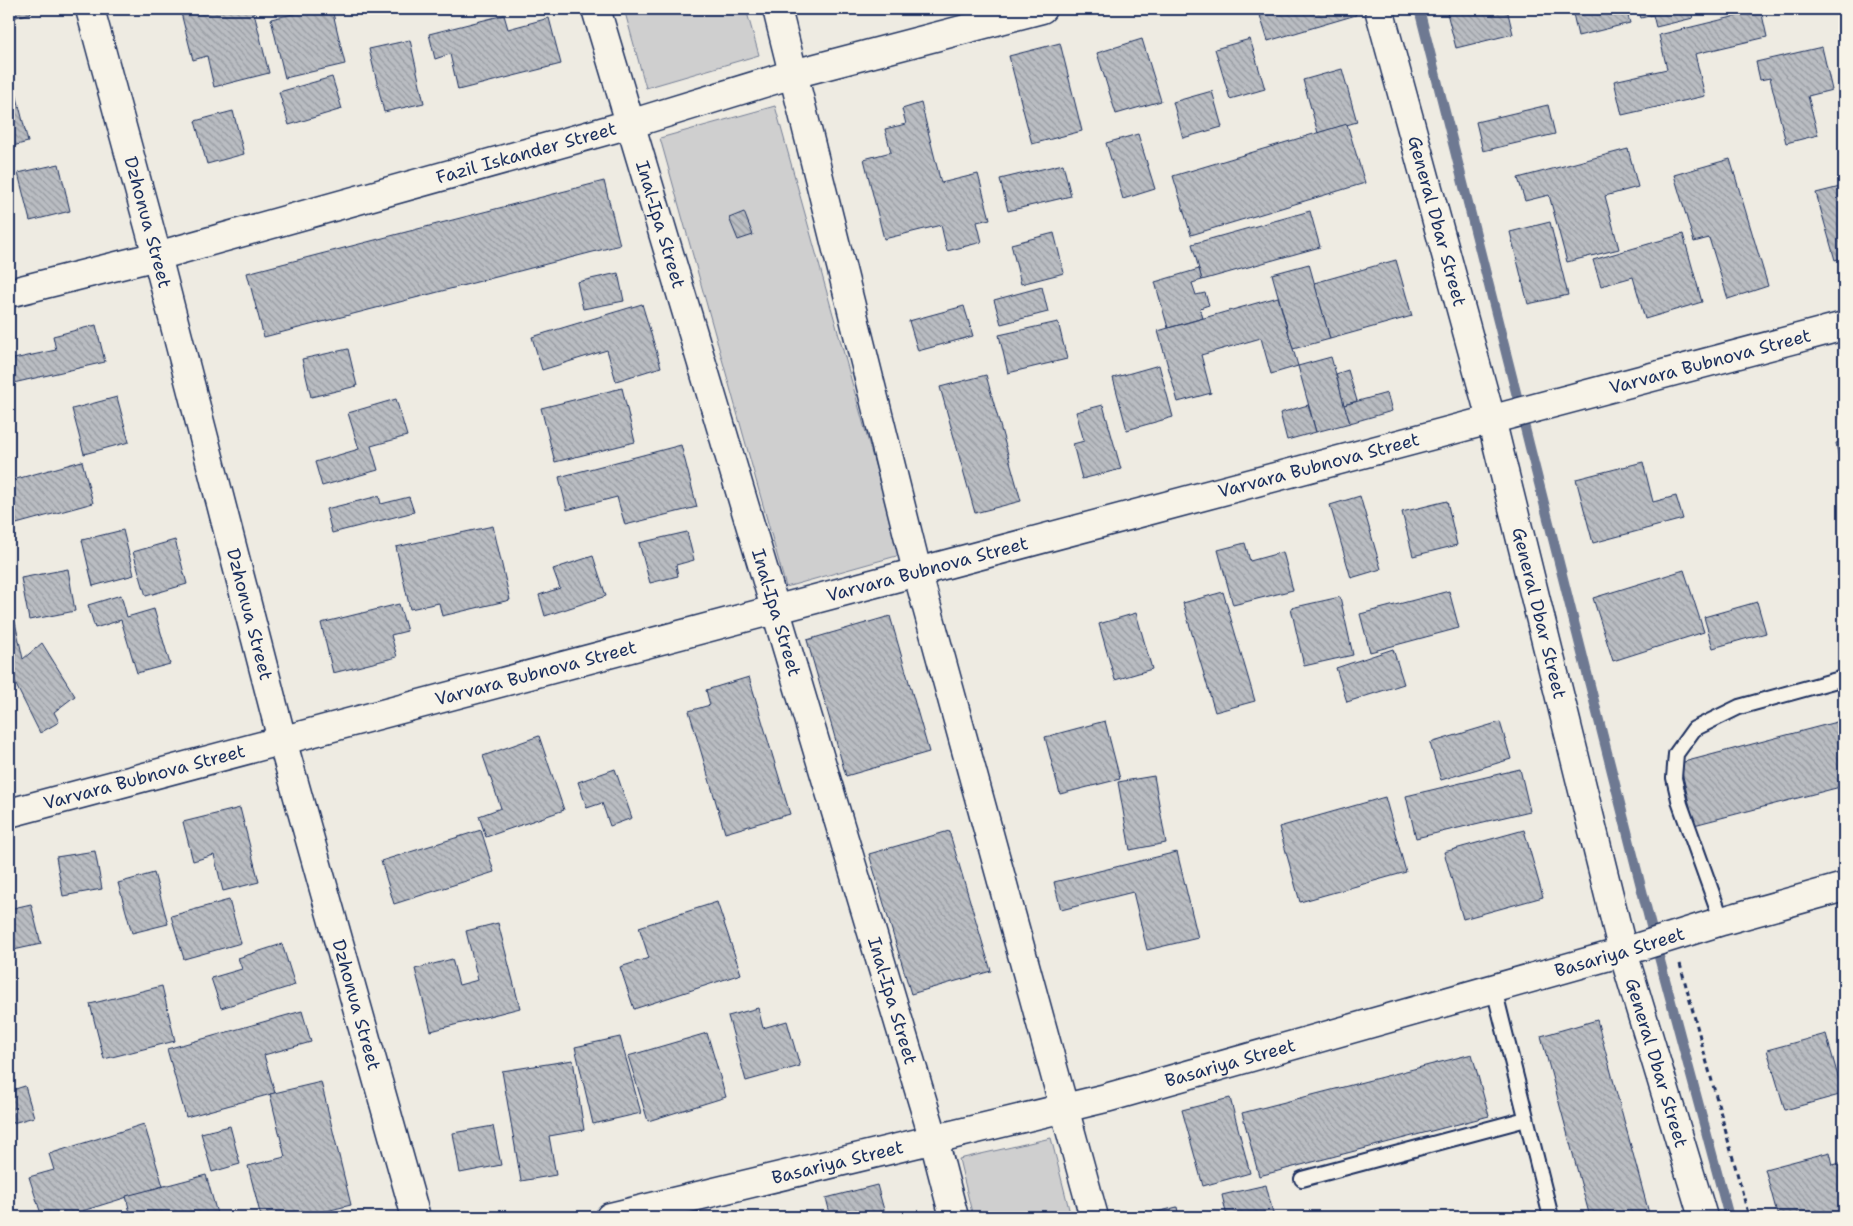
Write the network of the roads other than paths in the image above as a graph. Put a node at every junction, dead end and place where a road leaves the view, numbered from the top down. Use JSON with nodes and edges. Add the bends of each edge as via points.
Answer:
{"nodes":[{"id":1,"x":90,"y":9,"type":"edge"},
{"id":2,"x":596,"y":9,"type":"edge"},
{"id":3,"x":777,"y":9,"type":"edge"},
{"id":4,"x":1042,"y":9,"type":"edge"},
{"id":5,"x":1378,"y":9,"type":"edge"},
{"id":6,"x":793,"y":74,"type":"junction"},
{"id":7,"x":630,"y":124,"type":"junction"},
{"id":8,"x":157,"y":256,"type":"junction"},
{"id":9,"x":9,"y":293,"type":"edge"},
{"id":10,"x":1844,"y":326,"type":"edge"},
{"id":11,"x":1491,"y":419,"type":"junction"},
{"id":12,"x":917,"y":571,"type":"junction"},
{"id":13,"x":776,"y":609,"type":"junction"},
{"id":14,"x":1844,"y":678,"type":"edge"},
{"id":15,"x":282,"y":740,"type":"junction"},
{"id":16,"x":9,"y":812,"type":"edge"},
{"id":17,"x":1844,"y":887,"type":"edge"},
{"id":18,"x":1722,"y":922,"type":"junction"},
{"id":19,"x":1623,"y":952,"type":"junction"},
{"id":20,"x":1494,"y":989,"type":"junction"},
{"id":21,"x":1065,"y":1108,"type":"junction"},
{"id":22,"x":1526,"y":1120,"type":"junction"},
{"id":23,"x":934,"y":1140,"type":"junction"},
{"id":24,"x":1302,"y":1179,"type":"dead end"},
{"id":25,"x":416,"y":1217,"type":"edge"},
{"id":26,"x":610,"y":1217,"type":"edge"},
{"id":27,"x":954,"y":1217,"type":"edge"},
{"id":28,"x":1094,"y":1217,"type":"edge"},
{"id":29,"x":1551,"y":1217,"type":"edge"},
{"id":30,"x":1703,"y":1217,"type":"edge"}],
"edges":[{"from":1,"to":8,"type":"street","name":"Dzhonua Street"},
{"from":2,"to":7,"type":"street","name":"Inal-Ipa Street"},
{"from":3,"to":6,"type":"street"},
{"from":4,"to":6,"type":"street","name":"Fazil Iskander Street"},
{"from":5,"to":11,"type":"street","name":"General Dbar Street"},
{"from":6,"to":7,"type":"street","name":"Fazil Iskander Street"},
{"from":6,"to":12,"type":"street"},
{"from":7,"to":8,"type":"street","name":"Fazil Iskander Street"},
{"from":7,"to":13,"type":"street","name":"Inal-Ipa Street"},
{"from":8,"to":9,"type":"street","name":"Fazil Iskander Street"},
{"from":8,"to":15,"type":"street","name":"Dzhonua Street"},
{"from":10,"to":11,"type":"street","name":"Varvara Bubnova Street"},
{"from":11,"to":12,"type":"street","name":"Varvara Bubnova Street"},
{"from":11,"to":19,"type":"street","name":"General Dbar Street"},
{"from":12,"to":13,"type":"street","name":"Varvara Bubnova Street"},
{"from":12,"to":21,"type":"street"},
{"from":13,"to":15,"type":"street","name":"Varvara Bubnova Street"},
{"from":13,"to":23,"type":"street","name":"Inal-Ipa Street"},
{"from":14,"to":18,"type":"lane","via":[[1740,707],[1694,729],[1676,754],[1674,778],[1680,804]]},
{"from":15,"to":16,"type":"street","name":"Varvara Bubnova Street"},
{"from":15,"to":25,"type":"street","name":"Dzhonua Street"},
{"from":17,"to":18,"type":"street","name":"Basariya Street"},
{"from":18,"to":19,"type":"street","name":"Basariya Street"},
{"from":19,"to":20,"type":"street","name":"Basariya Street"},
{"from":19,"to":30,"type":"street","name":"General Dbar Street"},
{"from":20,"to":21,"type":"street","name":"Basariya Street"},
{"from":20,"to":22,"type":"lane"},
{"from":21,"to":23,"type":"street","name":"Basariya Street"},
{"from":21,"to":28,"type":"street"},
{"from":22,"to":24,"type":"lane"},
{"from":22,"to":29,"type":"lane"},
{"from":23,"to":26,"type":"street","name":"Basariya Street"},
{"from":23,"to":27,"type":"street","name":"Inal-Ipa Street"}]}
